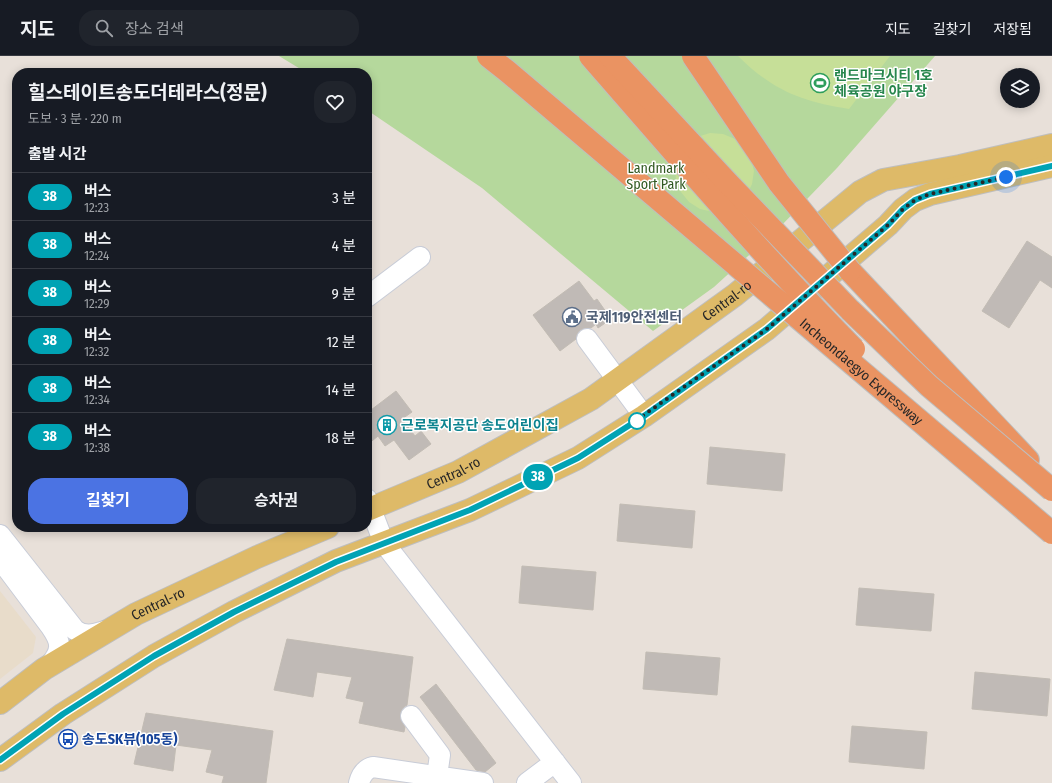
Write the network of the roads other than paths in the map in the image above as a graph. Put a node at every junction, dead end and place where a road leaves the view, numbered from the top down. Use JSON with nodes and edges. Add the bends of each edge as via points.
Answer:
{"nodes":[{"id":1,"x":488,"y":56,"type":"edge"},
{"id":2,"x":590,"y":56,"type":"edge"},
{"id":3,"x":610,"y":56,"type":"edge"},
{"id":4,"x":693,"y":56,"type":"edge"},
{"id":5,"x":1052,"y":145,"type":"edge"},
{"id":6,"x":1052,"y":166,"type":"edge"},
{"id":7,"x":420,"y":257,"type":"dead end"},
{"id":8,"x":372,"y":293,"type":"edge"},
{"id":9,"x":587,"y":339,"type":"dead end"},
{"id":10,"x":617,"y":380,"type":"junction"},
{"id":11,"x":644,"y":416,"type":"junction"},
{"id":12,"x":1052,"y":485,"type":"edge"},
{"id":13,"x":1052,"y":490,"type":"edge"},
{"id":14,"x":372,"y":504,"type":"edge"},
{"id":15,"x":372,"y":515,"type":"edge"},
{"id":16,"x":316,"y":532,"type":"edge"},
{"id":17,"x":1052,"y":533,"type":"edge"},
{"id":18,"x":0,"y":535,"type":"edge"},
{"id":19,"x":384,"y":543,"type":"junction"},
{"id":20,"x":0,"y":559,"type":"edge"},
{"id":21,"x":57,"y":622,"type":"junction"},
{"id":22,"x":109,"y":630,"type":"junction"},
{"id":23,"x":50,"y":665,"type":"junction"},
{"id":24,"x":0,"y":703,"type":"edge"},
{"id":25,"x":411,"y":716,"type":"dead end"},
{"id":26,"x":0,"y":760,"type":"edge"},
{"id":27,"x":555,"y":762,"type":"junction"},
{"id":28,"x":437,"y":776,"type":"junction"},
{"id":29,"x":359,"y":783,"type":"edge"},
{"id":30,"x":483,"y":783,"type":"edge"},
{"id":31,"x":527,"y":783,"type":"edge"},
{"id":32,"x":571,"y":783,"type":"edge"}],
"edges":[{"from":1,"to":17,"type":"highway","name":"Incheondaegyo Expressway","bridge":true},
{"from":2,"to":17,"type":"highway","name":"Incheondaegyo Expressway","bridge":true,"via":[[712,197],[814,308],[897,392]]},
{"from":3,"to":13,"type":"highway","bridge":true,"via":[[850,310],[929,386]]},
{"from":4,"to":12,"type":"highway","bridge":true,"via":[[779,183],[850,271]]},
{"from":5,"to":10,"type":"main road","name":"Central-ro","via":[[884,180],[860,192],[735,296]]},
{"from":6,"to":11,"type":"main road","via":[[930,194],[915,200],[767,329]]},
{"from":7,"to":8,"type":"street"},
{"from":9,"to":10,"type":"street"},
{"from":10,"to":11,"type":"street"},
{"from":10,"to":14,"type":"main road","name":"Central-ro","via":[[591,399],[458,472]]},
{"from":11,"to":19,"type":"main road","via":[[578,458],[470,510]]},
{"from":15,"to":19,"type":"street"},
{"from":16,"to":22,"type":"main road","name":"Central-ro","via":[[136,614]]},
{"from":18,"to":21,"type":"street"},
{"from":19,"to":26,"type":"main road","via":[[336,562],[234,612],[154,656],[63,714]]},
{"from":19,"to":27,"type":"street"},
{"from":20,"to":21,"type":"street"},
{"from":21,"to":22,"type":"street","via":[[81,635],[95,635]]},
{"from":21,"to":23,"type":"street","via":[[60,644],[57,657]]},
{"from":22,"to":23,"type":"main road","name":"Central-ro"},
{"from":23,"to":24,"type":"main road","name":"Central-ro"},
{"from":25,"to":28,"type":"street","via":[[440,755]]},
{"from":27,"to":31,"type":"street"},
{"from":27,"to":32,"type":"street"},
{"from":28,"to":29,"type":"street","via":[[374,767],[366,770]]},
{"from":28,"to":30,"type":"street"}]}
